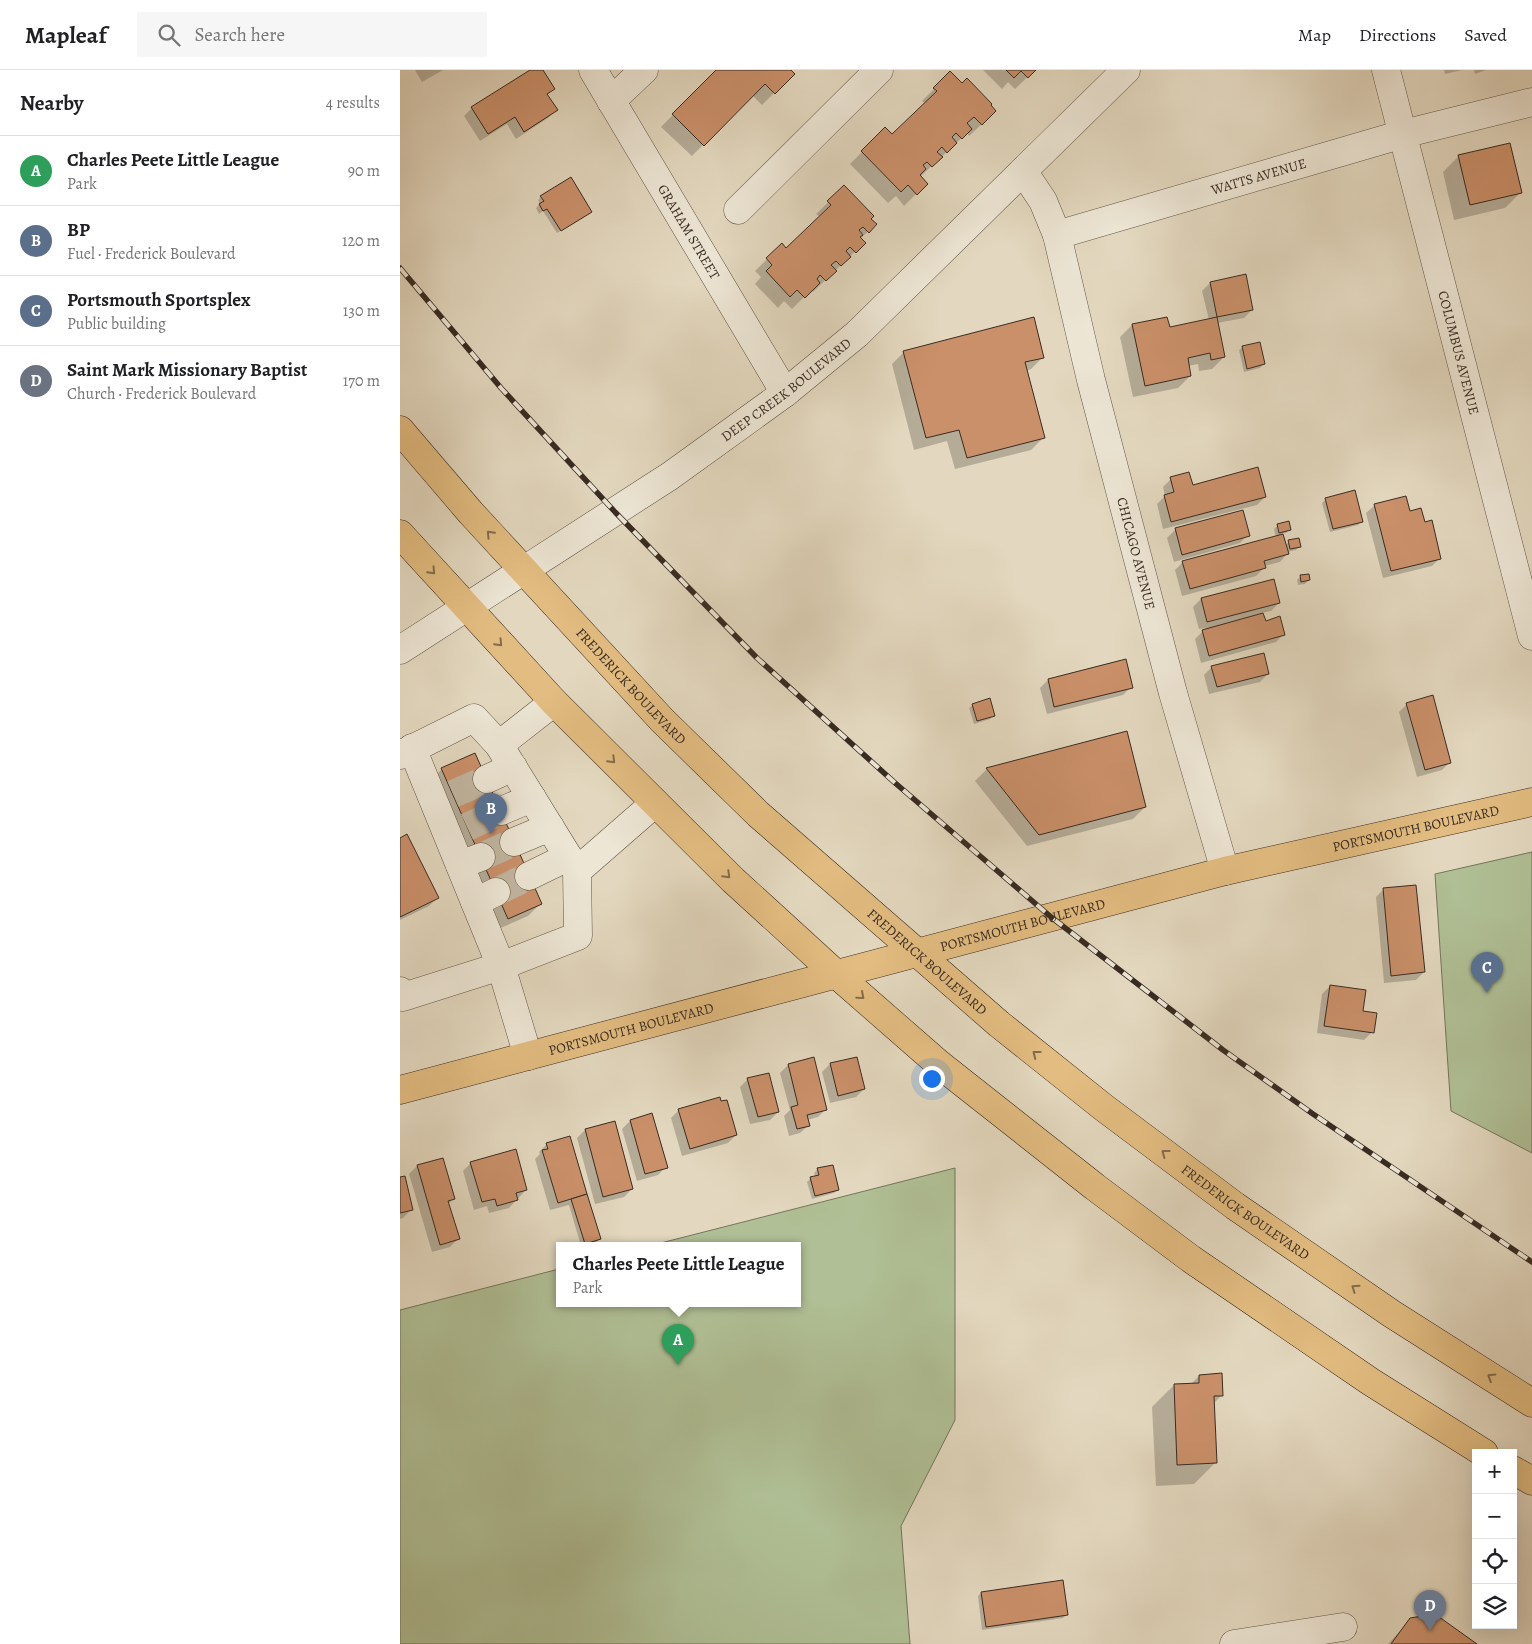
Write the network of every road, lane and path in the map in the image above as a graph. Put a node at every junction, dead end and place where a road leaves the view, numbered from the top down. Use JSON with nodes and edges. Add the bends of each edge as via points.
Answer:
{"nodes":[{"id":1,"x":593,"y":70,"type":"edge"},
{"id":2,"x":644,"y":70,"type":"edge"},
{"id":3,"x":879,"y":70,"type":"edge"},
{"id":4,"x":1126,"y":70,"type":"edge"},
{"id":5,"x":1386,"y":70,"type":"edge"},
{"id":6,"x":611,"y":101,"type":"junction"},
{"id":7,"x":1532,"y":102,"type":"edge"},
{"id":8,"x":1403,"y":134,"type":"junction"},
{"id":9,"x":1023,"y":171,"type":"junction"},
{"id":10,"x":738,"y":210,"type":"dead end"},
{"id":11,"x":1057,"y":234,"type":"junction"},
{"id":12,"x":785,"y":393,"type":"junction"},
{"id":13,"x":400,"y":430,"type":"edge"},
{"id":14,"x":400,"y":534,"type":"edge"},
{"id":15,"x":523,"y":570,"type":"junction"},
{"id":16,"x":466,"y":607,"type":"junction"},
{"id":17,"x":1532,"y":636,"type":"edge"},
{"id":18,"x":400,"y":650,"type":"edge"},
{"id":19,"x":554,"y":702,"type":"junction"},
{"id":20,"x":406,"y":752,"type":"edge"},
{"id":21,"x":506,"y":756,"type":"junction"},
{"id":22,"x":487,"y":779,"type":"tunnel mouth"},
{"id":23,"x":532,"y":798,"type":"junction"},
{"id":24,"x":1532,"y":802,"type":"edge"},
{"id":25,"x":655,"y":803,"type":"junction"},
{"id":26,"x":501,"y":811,"type":"tunnel mouth"},
{"id":27,"x":550,"y":827,"type":"junction"},
{"id":28,"x":514,"y":842,"type":"tunnel mouth"},
{"id":29,"x":572,"y":864,"type":"junction"},
{"id":30,"x":1225,"y":871,"type":"junction"},
{"id":31,"x":529,"y":876,"type":"tunnel mouth"},
{"id":32,"x":916,"y":953,"type":"junction"},
{"id":33,"x":501,"y":966,"type":"junction"},
{"id":34,"x":836,"y":974,"type":"junction"},
{"id":35,"x":400,"y":991,"type":"edge"},
{"id":36,"x":528,"y":1056,"type":"junction"},
{"id":37,"x":400,"y":1090,"type":"edge"},
{"id":38,"x":1532,"y":1403,"type":"edge"},
{"id":39,"x":1478,"y":1449,"type":"edge"},
{"id":40,"x":1517,"y":1472,"type":"edge"},
{"id":41,"x":1532,"y":1481,"type":"edge"},
{"id":42,"x":1343,"y":1627,"type":"dead end"},
{"id":43,"x":1234,"y":1644,"type":"edge"}],
"edges":[{"from":1,"to":6,"type":"street","name":"GRAHAM STREET"},
{"from":2,"to":6,"type":"street"},
{"from":3,"to":10,"type":"street"},
{"from":4,"to":9,"type":"street","name":"DEEP CREEK BOULEVARD"},
{"from":5,"to":8,"type":"street","name":"COLUMBUS AVENUE"},
{"from":6,"to":12,"type":"street","name":"GRAHAM STREET"},
{"from":7,"to":8,"type":"street","name":"WATTS AVENUE"},
{"from":8,"to":11,"type":"street","name":"WATTS AVENUE"},
{"from":8,"to":17,"type":"street","name":"COLUMBUS AVENUE"},
{"from":9,"to":11,"type":"street","via":[[1043,201]]},
{"from":9,"to":12,"type":"street","name":"DEEP CREEK BOULEVARD","via":[[857,334]]},
{"from":11,"to":30,"type":"street","name":"CHICAGO AVENUE","via":[[1093,390],[1173,694]]},
{"from":12,"to":15,"type":"street","name":"DEEP CREEK BOULEVARD","via":[[670,476]]},
{"from":15,"to":13,"type":"main road","name":"FREDERICK BOULEVARD","one_way":true},
{"from":14,"to":16,"type":"main road","one_way":true},
{"from":15,"to":16,"type":"street","name":"DEEP CREEK BOULEVARD"},
{"from":15,"to":32,"type":"main road","name":"FREDERICK BOULEVARD","via":[[662,720],[758,814]]},
{"from":16,"to":18,"type":"street","name":"DEEP CREEK BOULEVARD"},
{"from":16,"to":19,"type":"main road","one_way":true},
{"from":19,"to":21,"type":"street"},
{"from":19,"to":25,"type":"main road","one_way":true},
{"from":20,"to":21,"type":"street","via":[[474,718]]},
{"from":20,"to":33,"type":"street","via":[[444,799],[485,897]]},
{"from":21,"to":22,"type":"street"},
{"from":21,"to":23,"type":"street"},
{"from":23,"to":26,"type":"street"},
{"from":23,"to":27,"type":"street"},
{"from":24,"to":30,"type":"main road","name":"PORTSMOUTH BOULEVARD"},
{"from":25,"to":29,"type":"street"},
{"from":25,"to":34,"type":"main road","one_way":true},
{"from":27,"to":28,"type":"street"},
{"from":27,"to":29,"type":"street"},
{"from":29,"to":31,"type":"street"},
{"from":29,"to":33,"type":"street","via":[[578,936]]},
{"from":30,"to":32,"type":"main road","name":"PORTSMOUTH BOULEVARD"},
{"from":32,"to":34,"type":"main road","name":"PORTSMOUTH BOULEVARD"},
{"from":38,"to":32,"type":"main road","name":"FREDERICK BOULEVARD","one_way":true,"via":[[1392,1314],[1235,1206],[1088,1095]]},
{"from":33,"to":35,"type":"street","via":[[403,998]]},
{"from":33,"to":36,"type":"street"},
{"from":34,"to":36,"type":"main road","name":"PORTSMOUTH BOULEVARD"},
{"from":34,"to":39,"type":"main road","one_way":true,"via":[[939,1064],[1095,1188],[1183,1253],[1371,1382]]},
{"from":36,"to":37,"type":"main road","name":"PORTSMOUTH BOULEVARD"},
{"from":40,"to":41,"type":"main road"},
{"from":42,"to":43,"type":"street"}]}
